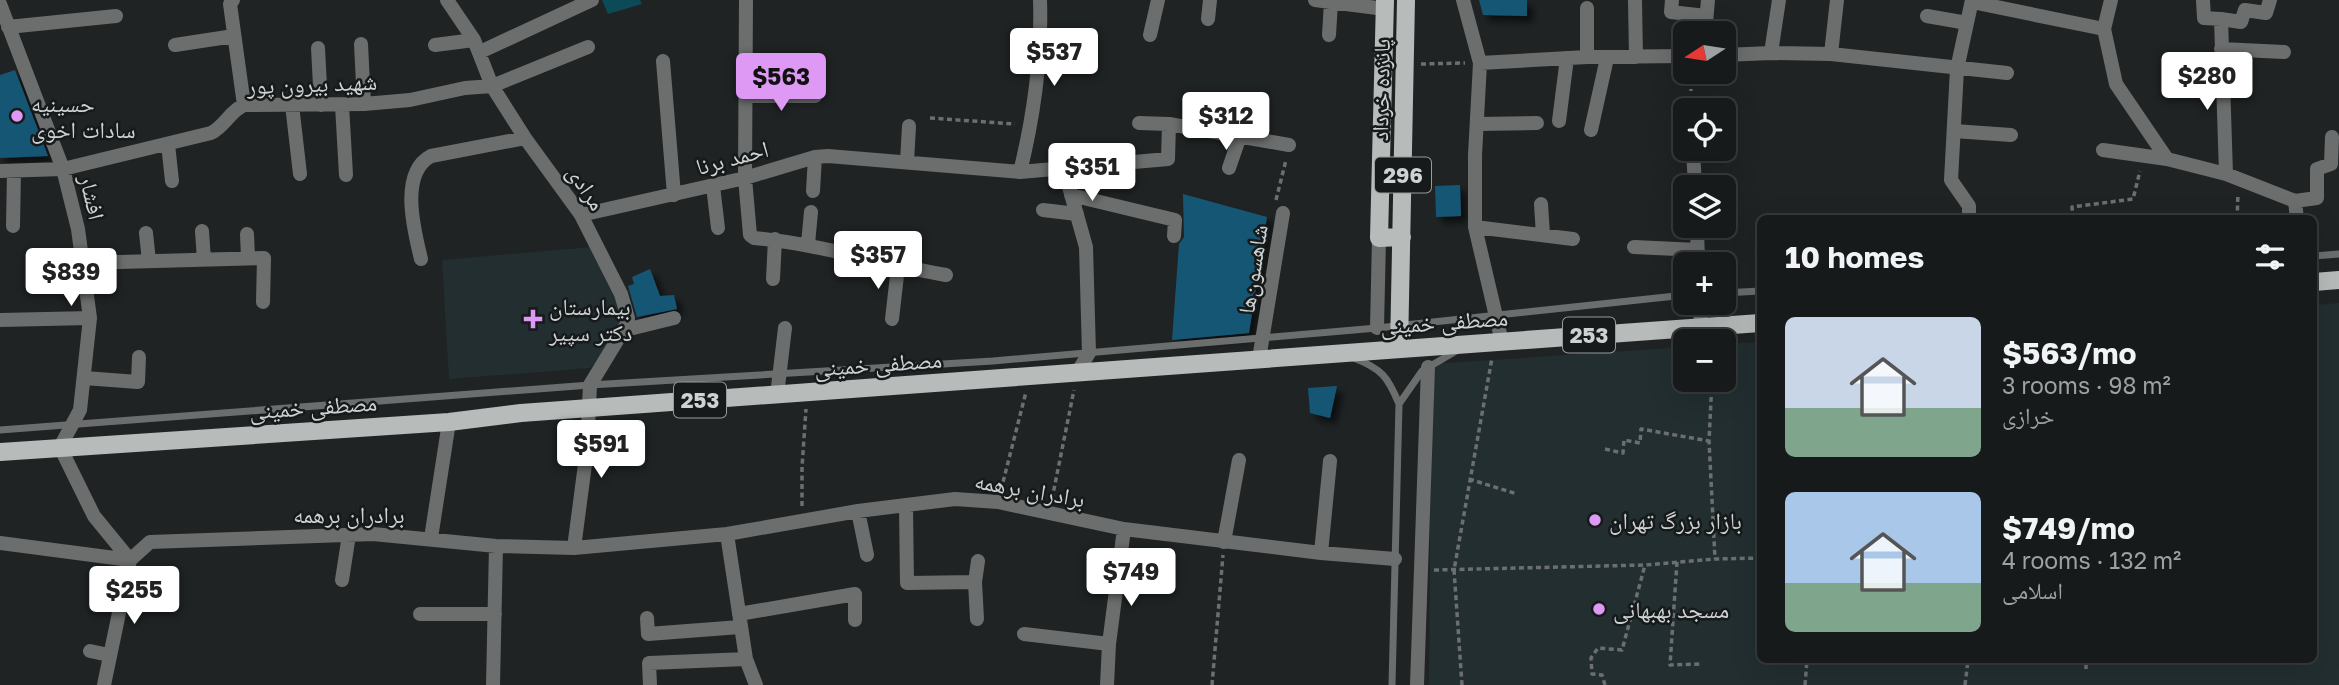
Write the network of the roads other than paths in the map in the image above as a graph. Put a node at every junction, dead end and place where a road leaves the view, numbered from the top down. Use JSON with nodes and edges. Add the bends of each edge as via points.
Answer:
{"nodes":[{"id":1,"x":233,"y":0,"type":"edge"},
{"id":2,"x":447,"y":0,"type":"edge"},
{"id":3,"x":592,"y":0,"type":"edge"},
{"id":4,"x":746,"y":0,"type":"edge"},
{"id":5,"x":1040,"y":0,"type":"edge"},
{"id":6,"x":1158,"y":0,"type":"edge"},
{"id":7,"x":1210,"y":0,"type":"edge"},
{"id":8,"x":1315,"y":0,"type":"edge"},
{"id":9,"x":1406,"y":0,"type":"edge"},
{"id":10,"x":1463,"y":0,"type":"edge"},
{"id":11,"x":1636,"y":0,"type":"edge"},
{"id":12,"x":1672,"y":0,"type":"edge"},
{"id":13,"x":1708,"y":0,"type":"edge"},
{"id":14,"x":1779,"y":0,"type":"edge"},
{"id":15,"x":1837,"y":0,"type":"edge"},
{"id":16,"x":2111,"y":0,"type":"edge"},
{"id":17,"x":2203,"y":0,"type":"edge"},
{"id":18,"x":2270,"y":0,"type":"edge"},
{"id":19,"x":1972,"y":1,"type":"edge"},
{"id":20,"x":1331,"y":2,"type":"junction"},
{"id":21,"x":0,"y":4,"type":"edge"},
{"id":22,"x":1385,"y":5,"type":"edge"},
{"id":23,"x":1587,"y":8,"type":"dead end"},
{"id":24,"x":117,"y":16,"type":"dead end"},
{"id":25,"x":1706,"y":16,"type":"junction"},
{"id":26,"x":1927,"y":16,"type":"dead end"},
{"id":27,"x":1208,"y":19,"type":"dead end"},
{"id":28,"x":2221,"y":19,"type":"junction"},
{"id":29,"x":1706,"y":21,"type":"edge"},
{"id":30,"x":1967,"y":23,"type":"junction"},
{"id":31,"x":8,"y":26,"type":"junction"},
{"id":32,"x":2104,"y":29,"type":"junction"},
{"id":33,"x":1150,"y":35,"type":"dead end"},
{"id":34,"x":1329,"y":35,"type":"dead end"},
{"id":35,"x":234,"y":36,"type":"junction"},
{"id":36,"x":361,"y":44,"type":"dead end"},
{"id":37,"x":175,"y":45,"type":"dead end"},
{"id":38,"x":435,"y":45,"type":"dead end"},
{"id":39,"x":477,"y":46,"type":"junction"},
{"id":40,"x":588,"y":47,"type":"dead end"},
{"id":41,"x":318,"y":48,"type":"dead end"},
{"id":42,"x":2221,"y":49,"type":"junction"},
{"id":43,"x":1771,"y":52,"type":"junction"},
{"id":44,"x":2284,"y":52,"type":"dead end"},
{"id":45,"x":1736,"y":54,"type":"edge"},
{"id":46,"x":1831,"y":54,"type":"junction"},
{"id":47,"x":1673,"y":56,"type":"edge"},
{"id":48,"x":1587,"y":57,"type":"junction"},
{"id":49,"x":1636,"y":57,"type":"junction"},
{"id":50,"x":1567,"y":58,"type":"junction"},
{"id":51,"x":1607,"y":58,"type":"junction"},
{"id":52,"x":663,"y":61,"type":"dead end"},
{"id":53,"x":1480,"y":63,"type":"junction"},
{"id":54,"x":1957,"y":69,"type":"junction"},
{"id":55,"x":2007,"y":73,"type":"dead end"},
{"id":56,"x":2193,"y":77,"type":"dead end"},
{"id":57,"x":2223,"y":81,"type":"junction"},
{"id":58,"x":492,"y":86,"type":"junction"},
{"id":59,"x":747,"y":96,"type":"junction"},
{"id":60,"x":815,"y":96,"type":"dead end"},
{"id":61,"x":364,"y":104,"type":"junction"},
{"id":62,"x":244,"y":105,"type":"junction"},
{"id":63,"x":292,"y":105,"type":"junction"},
{"id":64,"x":321,"y":105,"type":"junction"},
{"id":65,"x":342,"y":105,"type":"junction"},
{"id":66,"x":1559,"y":121,"type":"dead end"},
{"id":67,"x":1139,"y":123,"type":"dead end"},
{"id":68,"x":1169,"y":124,"type":"junction"},
{"id":69,"x":1478,"y":124,"type":"junction"},
{"id":70,"x":1537,"y":124,"type":"dead end"},
{"id":71,"x":909,"y":126,"type":"dead end"},
{"id":72,"x":1591,"y":130,"type":"dead end"},
{"id":73,"x":1954,"y":131,"type":"junction"},
{"id":74,"x":2011,"y":135,"type":"dead end"},
{"id":75,"x":1240,"y":136,"type":"junction"},
{"id":76,"x":2332,"y":137,"type":"dead end"},
{"id":77,"x":525,"y":138,"type":"junction"},
{"id":78,"x":168,"y":144,"type":"junction"},
{"id":79,"x":1289,"y":145,"type":"road end"},
{"id":80,"x":2104,"y":150,"type":"dead end"},
{"id":81,"x":815,"y":157,"type":"junction"},
{"id":82,"x":2166,"y":159,"type":"junction"},
{"id":83,"x":907,"y":162,"type":"junction"},
{"id":84,"x":1229,"y":168,"type":"dead end"},
{"id":85,"x":63,"y":169,"type":"junction"},
{"id":86,"x":1063,"y":169,"type":"junction"},
{"id":87,"x":7,"y":171,"type":"edge"},
{"id":88,"x":1020,"y":172,"type":"junction"},
{"id":89,"x":300,"y":174,"type":"dead end"},
{"id":90,"x":346,"y":175,"type":"dead end"},
{"id":91,"x":2232,"y":176,"type":"junction"},
{"id":92,"x":745,"y":178,"type":"junction"},
{"id":93,"x":172,"y":181,"type":"dead end"},
{"id":94,"x":713,"y":186,"type":"junction"},
{"id":95,"x":813,"y":191,"type":"dead end"},
{"id":96,"x":674,"y":195,"type":"junction"},
{"id":97,"x":1071,"y":195,"type":"junction"},
{"id":98,"x":2295,"y":201,"type":"junction"},
{"id":99,"x":1541,"y":204,"type":"dead end"},
{"id":100,"x":1044,"y":210,"type":"dead end"},
{"id":101,"x":811,"y":212,"type":"dead end"},
{"id":102,"x":1283,"y":213,"type":"road end"},
{"id":103,"x":1077,"y":214,"type":"junction"},
{"id":104,"x":581,"y":215,"type":"junction"},
{"id":105,"x":1969,"y":215,"type":"edge"},
{"id":106,"x":2297,"y":215,"type":"edge"},
{"id":107,"x":13,"y":226,"type":"dead end"},
{"id":108,"x":1475,"y":227,"type":"junction"},
{"id":109,"x":718,"y":228,"type":"dead end"},
{"id":110,"x":202,"y":231,"type":"dead end"},
{"id":111,"x":146,"y":233,"type":"dead end"},
{"id":112,"x":247,"y":234,"type":"dead end"},
{"id":113,"x":1543,"y":235,"type":"junction"},
{"id":114,"x":1174,"y":236,"type":"dead end"},
{"id":115,"x":1402,"y":237,"type":"junction"},
{"id":116,"x":1379,"y":238,"type":"junction"},
{"id":117,"x":1573,"y":239,"type":"dead end"},
{"id":118,"x":775,"y":240,"type":"junction"},
{"id":119,"x":807,"y":244,"type":"junction"},
{"id":120,"x":1634,"y":247,"type":"dead end"},
{"id":121,"x":1673,"y":253,"type":"edge"},
{"id":122,"x":2339,"y":254,"type":"edge"},
{"id":123,"x":2317,"y":256,"type":"edge"},
{"id":124,"x":248,"y":258,"type":"junction"},
{"id":125,"x":421,"y":259,"type":"dead end"},
{"id":126,"x":204,"y":260,"type":"junction"},
{"id":127,"x":149,"y":261,"type":"junction"},
{"id":128,"x":83,"y":263,"type":"junction"},
{"id":129,"x":898,"y":267,"type":"junction"},
{"id":130,"x":946,"y":275,"type":"dead end"},
{"id":131,"x":773,"y":279,"type":"dead end"},
{"id":132,"x":2339,"y":280,"type":"edge"},
{"id":133,"x":2317,"y":282,"type":"edge"},
{"id":134,"x":1757,"y":290,"type":"edge"},
{"id":135,"x":1736,"y":292,"type":"edge"},
{"id":136,"x":1673,"y":296,"type":"edge"},
{"id":137,"x":263,"y":302,"type":"dead end"},
{"id":138,"x":1496,"y":315,"type":"junction"},
{"id":139,"x":1700,"y":315,"type":"edge"},
{"id":140,"x":90,"y":317,"type":"junction"},
{"id":141,"x":674,"y":318,"type":"dead end"},
{"id":142,"x":892,"y":319,"type":"dead end"},
{"id":143,"x":0,"y":320,"type":"edge"},
{"id":144,"x":1757,"y":323,"type":"edge"},
{"id":145,"x":1399,"y":325,"type":"junction"},
{"id":146,"x":1701,"y":327,"type":"junction"},
{"id":147,"x":785,"y":328,"type":"dead end"},
{"id":148,"x":1377,"y":328,"type":"junction"},
{"id":149,"x":625,"y":330,"type":"junction"},
{"id":150,"x":1264,"y":338,"type":"junction"},
{"id":151,"x":1498,"y":342,"type":"junction"},
{"id":152,"x":1468,"y":344,"type":"junction"},
{"id":153,"x":1399,"y":349,"type":"junction"},
{"id":154,"x":1089,"y":353,"type":"junction"},
{"id":155,"x":1342,"y":353,"type":"junction"},
{"id":156,"x":139,"y":357,"type":"dead end"},
{"id":157,"x":1259,"y":359,"type":"junction"},
{"id":158,"x":1428,"y":367,"type":"junction"},
{"id":159,"x":1077,"y":373,"type":"junction"},
{"id":160,"x":779,"y":375,"type":"junction"},
{"id":161,"x":84,"y":378,"type":"junction"},
{"id":162,"x":590,"y":385,"type":"junction"},
{"id":163,"x":777,"y":395,"type":"junction"},
{"id":164,"x":1399,"y":404,"type":"junction"},
{"id":165,"x":589,"y":408,"type":"junction"},
{"id":166,"x":449,"y":422,"type":"junction"},
{"id":167,"x":72,"y":424,"type":"junction"},
{"id":168,"x":0,"y":430,"type":"edge"},
{"id":169,"x":60,"y":447,"type":"junction"},
{"id":170,"x":0,"y":452,"type":"edge"},
{"id":171,"x":1239,"y":460,"type":"dead end"},
{"id":172,"x":1330,"y":461,"type":"dead end"},
{"id":173,"x":906,"y":506,"type":"junction"},
{"id":174,"x":858,"y":511,"type":"junction"},
{"id":175,"x":1124,"y":528,"type":"junction"},
{"id":176,"x":727,"y":534,"type":"junction"},
{"id":177,"x":349,"y":535,"type":"junction"},
{"id":178,"x":431,"y":538,"type":"junction"},
{"id":179,"x":1224,"y":542,"type":"junction"},
{"id":180,"x":0,"y":543,"type":"edge"},
{"id":181,"x":496,"y":546,"type":"junction"},
{"id":182,"x":574,"y":548,"type":"junction"},
{"id":183,"x":1321,"y":553,"type":"junction"},
{"id":184,"x":867,"y":555,"type":"dead end"},
{"id":185,"x":1395,"y":559,"type":"junction"},
{"id":186,"x":130,"y":560,"type":"junction"},
{"id":187,"x":978,"y":561,"type":"dead end"},
{"id":188,"x":342,"y":580,"type":"dead end"},
{"id":189,"x":975,"y":582,"type":"junction"},
{"id":190,"x":420,"y":614,"type":"dead end"},
{"id":191,"x":495,"y":614,"type":"junction"},
{"id":192,"x":647,"y":618,"type":"dead end"},
{"id":193,"x":977,"y":619,"type":"dead end"},
{"id":194,"x":855,"y":620,"type":"dead end"},
{"id":195,"x":740,"y":621,"type":"junction"},
{"id":196,"x":1024,"y":634,"type":"dead end"},
{"id":197,"x":1109,"y":644,"type":"junction"},
{"id":198,"x":90,"y":651,"type":"dead end"},
{"id":199,"x":109,"y":655,"type":"junction"},
{"id":200,"x":746,"y":659,"type":"junction"},
{"id":201,"x":104,"y":685,"type":"edge"},
{"id":202,"x":493,"y":685,"type":"edge"},
{"id":203,"x":650,"y":685,"type":"edge"},
{"id":204,"x":756,"y":685,"type":"edge"},
{"id":205,"x":1107,"y":685,"type":"edge"},
{"id":206,"x":1392,"y":685,"type":"edge"},
{"id":207,"x":1417,"y":685,"type":"edge"}],
"edges":[{"from":1,"to":35,"type":"street"},
{"from":2,"to":39,"type":"street","name":"مرادی"},
{"from":3,"to":39,"type":"street"},
{"from":4,"to":59,"type":"street"},
{"from":5,"to":88,"type":"street","via":[[1036,93]]},
{"from":6,"to":33,"type":"street"},
{"from":7,"to":27,"type":"street"},
{"from":8,"to":20,"type":"street"},
{"from":9,"to":115,"type":"main road","name":"پانزده خرداد","number":"296"},
{"from":10,"to":53,"type":"street"},
{"from":11,"to":49,"type":"street"},
{"from":12,"to":25,"type":"street","via":[[1671,12]]},
{"from":13,"to":25,"type":"street"},
{"from":14,"to":43,"type":"street"},
{"from":15,"to":46,"type":"street"},
{"from":16,"to":32,"type":"street"},
{"from":17,"to":28,"type":"street","via":[[2204,18]]},
{"from":18,"to":28,"type":"street","via":[[2266,13],[2245,10],[2241,22]]},
{"from":19,"to":30,"type":"street"},
{"from":19,"to":32,"type":"street"},
{"from":20,"to":22,"type":"street"},
{"from":20,"to":34,"type":"street"},
{"from":21,"to":31,"type":"street","name":"افشار"},
{"from":22,"to":116,"type":"main road","name":"پانزده خرداد","number":"296"},
{"from":23,"to":48,"type":"street"},
{"from":24,"to":31,"type":"street"},
{"from":25,"to":29,"type":"street"},
{"from":26,"to":30,"type":"street"},
{"from":28,"to":42,"type":"street"},
{"from":30,"to":54,"type":"street"},
{"from":31,"to":85,"type":"street","name":"افشار"},
{"from":32,"to":82,"type":"street","via":[[2116,84]]},
{"from":35,"to":37,"type":"street"},
{"from":35,"to":62,"type":"street"},
{"from":36,"to":61,"type":"street"},
{"from":38,"to":39,"type":"street"},
{"from":39,"to":58,"type":"street","name":"مرادی"},
{"from":40,"to":58,"type":"street","name":"شهید بیرون پور"},
{"from":41,"to":64,"type":"street"},
{"from":42,"to":44,"type":"street"},
{"from":42,"to":57,"type":"street"},
{"from":43,"to":45,"type":"street"},
{"from":43,"to":46,"type":"street"},
{"from":46,"to":54,"type":"street"},
{"from":47,"to":49,"type":"street"},
{"from":48,"to":50,"type":"street"},
{"from":48,"to":51,"type":"street"},
{"from":49,"to":51,"type":"street"},
{"from":50,"to":53,"type":"street"},
{"from":50,"to":66,"type":"street"},
{"from":51,"to":72,"type":"street"},
{"from":52,"to":96,"type":"street"},
{"from":53,"to":69,"type":"street"},
{"from":54,"to":55,"type":"street"},
{"from":54,"to":73,"type":"street"},
{"from":56,"to":57,"type":"street"},
{"from":57,"to":91,"type":"street"},
{"from":58,"to":61,"type":"street","name":"شهید بیرون پور"},
{"from":58,"to":77,"type":"street","name":"مرادی"},
{"from":59,"to":60,"type":"street"},
{"from":59,"to":92,"type":"street"},
{"from":61,"to":65,"type":"street","name":"شهید بیرون پور"},
{"from":62,"to":63,"type":"street","name":"شهید بیرون پور"},
{"from":62,"to":78,"type":"street","name":"شهید بیرون پور","via":[[217,130]]},
{"from":63,"to":64,"type":"street","name":"شهید بیرون پور"},
{"from":63,"to":89,"type":"street"},
{"from":64,"to":65,"type":"street","name":"شهید بیرون پور"},
{"from":65,"to":90,"type":"street"},
{"from":67,"to":68,"type":"street"},
{"from":68,"to":75,"type":"street"},
{"from":68,"to":86,"type":"street","name":"احمد برنا","via":[[1168,159]]},
{"from":69,"to":70,"type":"street"},
{"from":69,"to":108,"type":"street"},
{"from":71,"to":83,"type":"street"},
{"from":73,"to":74,"type":"street"},
{"from":73,"to":105,"type":"street","via":[[1951,180],[1969,206]]},
{"from":75,"to":79,"type":"street"},
{"from":75,"to":84,"type":"street"},
{"from":76,"to":98,"type":"street","via":[[2331,164],[2316,169],[2317,198]]},
{"from":77,"to":104,"type":"street","name":"مرادی"},
{"from":77,"to":125,"type":"street","via":[[423,160],[416,170],[411,205]]},
{"from":78,"to":85,"type":"street","name":"شهید بیرون پور"},
{"from":78,"to":93,"type":"street"},
{"from":80,"to":82,"type":"street"},
{"from":81,"to":83,"type":"street","name":"احمد برنا"},
{"from":81,"to":92,"type":"street","name":"احمد برنا"},
{"from":81,"to":95,"type":"street"},
{"from":82,"to":91,"type":"street"},
{"from":83,"to":88,"type":"street","name":"احمد برنا"},
{"from":85,"to":87,"type":"street","name":"شهید بیرون پور"},
{"from":85,"to":128,"type":"street","name":"افشار"},
{"from":86,"to":88,"type":"street","name":"احمد برنا"},
{"from":86,"to":97,"type":"street"},
{"from":87,"to":107,"type":"street"},
{"from":91,"to":98,"type":"street"},
{"from":92,"to":94,"type":"street","name":"احمد برنا"},
{"from":92,"to":118,"type":"street","via":[[750,235]]},
{"from":94,"to":96,"type":"street","name":"احمد برنا"},
{"from":94,"to":109,"type":"street"},
{"from":96,"to":104,"type":"street","name":"احمد برنا"},
{"from":97,"to":103,"type":"street"},
{"from":97,"to":114,"type":"street","via":[[1175,220]]},
{"from":98,"to":106,"type":"street"},
{"from":99,"to":113,"type":"street"},
{"from":100,"to":103,"type":"street"},
{"from":101,"to":119,"type":"street"},
{"from":102,"to":150,"type":"street","name":"شاهسون‌ها"},
{"from":103,"to":154,"type":"street","via":[[1086,247]]},
{"from":104,"to":149,"type":"street","name":"مرادی","via":[[621,294],[628,318]]},
{"from":108,"to":113,"type":"street"},
{"from":108,"to":138,"type":"street"},
{"from":110,"to":126,"type":"street"},
{"from":111,"to":127,"type":"street"},
{"from":112,"to":124,"type":"street"},
{"from":113,"to":117,"type":"street"},
{"from":115,"to":116,"type":"main road"},
{"from":115,"to":145,"type":"main road","name":"پانزده خرداد","number":"296"},
{"from":116,"to":148,"type":"street","name":"پانزده خرداد"},
{"from":118,"to":119,"type":"street"},
{"from":118,"to":131,"type":"street"},
{"from":119,"to":129,"type":"street"},
{"from":120,"to":121,"type":"street"},
{"from":122,"to":123,"type":"lane"},
{"from":124,"to":126,"type":"street"},
{"from":124,"to":137,"type":"street","via":[[269,258]]},
{"from":126,"to":127,"type":"street"},
{"from":127,"to":128,"type":"street"},
{"from":128,"to":140,"type":"street","name":"افشار"},
{"from":129,"to":130,"type":"street"},
{"from":129,"to":142,"type":"street"},
{"from":132,"to":133,"type":"main road"},
{"from":134,"to":135,"type":"lane"},
{"from":136,"to":138,"type":"lane"},
{"from":138,"to":145,"type":"lane"},
{"from":138,"to":151,"type":"street"},
{"from":139,"to":146,"type":"street"},
{"from":140,"to":143,"type":"street"},
{"from":140,"to":161,"type":"street","name":"افشار"},
{"from":141,"to":149,"type":"street"},
{"from":144,"to":146,"type":"main road","name":"مصطفی خمینی","number":"253"},
{"from":145,"to":148,"type":"lane"},
{"from":145,"to":153,"type":"main road","name":"پانزده خرداد","number":"296"},
{"from":146,"to":151,"type":"main road","name":"مصطفی خمینی","number":"253"},
{"from":147,"to":160,"type":"street"},
{"from":148,"to":150,"type":"lane"},
{"from":149,"to":162,"type":"street"},
{"from":150,"to":154,"type":"lane"},
{"from":150,"to":157,"type":"street","name":"شاهسون‌ها"},
{"from":151,"to":152,"type":"main road","name":"مصطفی خمینی","number":"253"},
{"from":152,"to":153,"type":"main road","name":"مصطفی خمینی","number":"253"},
{"from":152,"to":158,"type":"lane"},
{"from":153,"to":155,"type":"main road","name":"مصطفی خمینی","number":"253"},
{"from":154,"to":159,"type":"street"},
{"from":154,"to":160,"type":"lane"},
{"from":155,"to":157,"type":"main road","name":"مصطفی خمینی","number":"253"},
{"from":155,"to":164,"type":"lane","via":[[1378,369]]},
{"from":156,"to":161,"type":"street","via":[[138,382]]},
{"from":157,"to":159,"type":"main road","name":"مصطفی خمینی","number":"253"},
{"from":158,"to":164,"type":"lane"},
{"from":158,"to":207,"type":"street"},
{"from":159,"to":163,"type":"main road","name":"مصطفی خمینی","number":"253"},
{"from":160,"to":162,"type":"lane"},
{"from":160,"to":163,"type":"street"},
{"from":161,"to":167,"type":"street","name":"افشار","via":[[80,410]]},
{"from":162,"to":165,"type":"street"},
{"from":162,"to":167,"type":"lane"},
{"from":163,"to":165,"type":"main road","name":"مصطفی خمینی","number":"253"},
{"from":164,"to":185,"type":"lane"},
{"from":165,"to":166,"type":"main road","name":"مصطفی خمینی","number":"253"},
{"from":165,"to":182,"type":"street"},
{"from":166,"to":169,"type":"main road","name":"مصطفی خمینی","number":"253"},
{"from":166,"to":178,"type":"street"},
{"from":167,"to":168,"type":"lane"},
{"from":167,"to":169,"type":"street","name":"افشار"},
{"from":169,"to":170,"type":"main road","name":"مصطفی خمینی","number":"253"},
{"from":169,"to":186,"type":"street","via":[[94,516]]},
{"from":171,"to":179,"type":"street"},
{"from":172,"to":183,"type":"street"},
{"from":173,"to":174,"type":"street","name":"برادران برهمه"},
{"from":173,"to":175,"type":"street","name":"برادران برهمه","via":[[955,499],[998,502]]},
{"from":173,"to":189,"type":"street","via":[[907,583]]},
{"from":174,"to":176,"type":"street","name":"برادران برهمه"},
{"from":174,"to":184,"type":"street"},
{"from":175,"to":179,"type":"street","name":"برادران برهمه"},
{"from":175,"to":197,"type":"street"},
{"from":176,"to":182,"type":"street","name":"برادران برهمه"},
{"from":176,"to":195,"type":"street"},
{"from":177,"to":178,"type":"street","name":"برادران برهمه"},
{"from":177,"to":186,"type":"street","name":"برادران برهمه","via":[[150,542]]},
{"from":177,"to":188,"type":"street"},
{"from":178,"to":181,"type":"street","name":"برادران برهمه"},
{"from":179,"to":183,"type":"street","name":"برادران برهمه"},
{"from":180,"to":186,"type":"street"},
{"from":181,"to":182,"type":"street","name":"برادران برهمه"},
{"from":181,"to":191,"type":"street"},
{"from":183,"to":185,"type":"street","name":"برادران برهمه"},
{"from":185,"to":206,"type":"lane"},
{"from":186,"to":199,"type":"street"},
{"from":187,"to":189,"type":"street"},
{"from":189,"to":193,"type":"street"},
{"from":190,"to":191,"type":"street"},
{"from":191,"to":202,"type":"street"},
{"from":192,"to":195,"type":"street","via":[[648,634]]},
{"from":194,"to":195,"type":"street","via":[[855,594]]},
{"from":195,"to":200,"type":"street"},
{"from":196,"to":197,"type":"street"},
{"from":197,"to":205,"type":"street"},
{"from":198,"to":199,"type":"street"},
{"from":199,"to":201,"type":"street"},
{"from":200,"to":203,"type":"street","via":[[649,663]]},
{"from":200,"to":204,"type":"street"}]}
